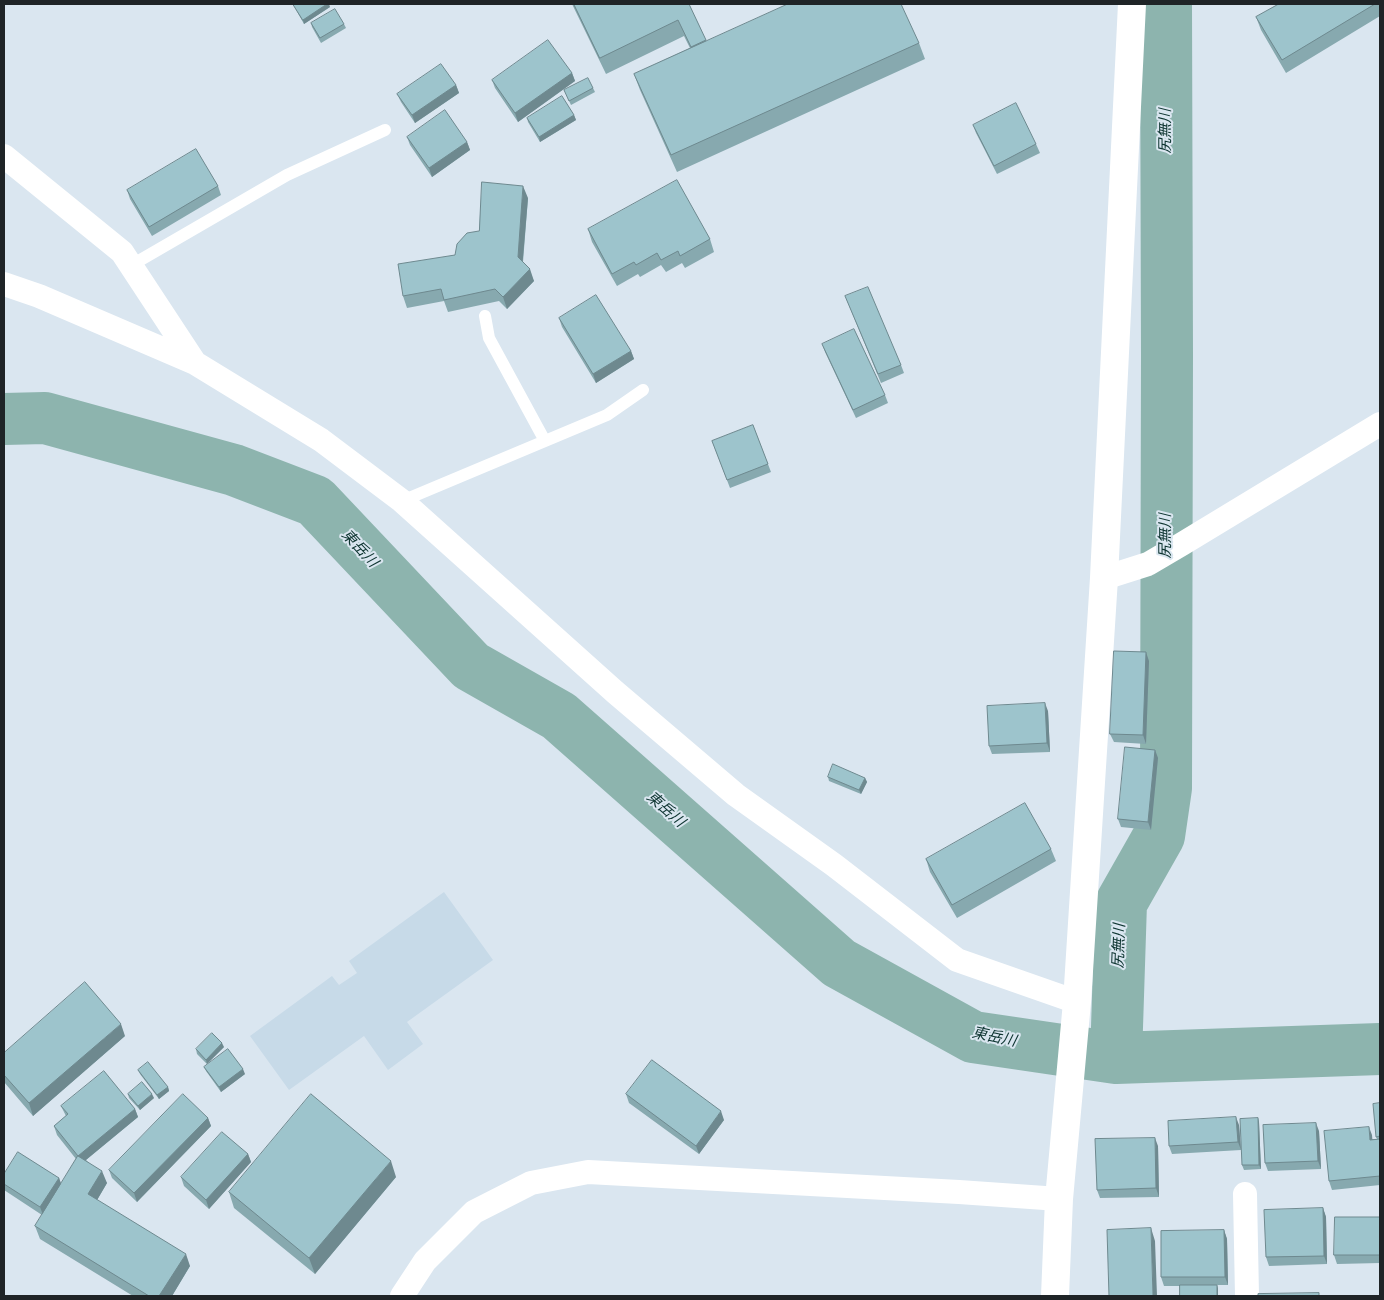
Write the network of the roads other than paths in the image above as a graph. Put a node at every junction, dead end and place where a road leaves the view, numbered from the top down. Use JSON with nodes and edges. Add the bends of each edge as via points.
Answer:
{"nodes":[{"id":1,"x":1132,"y":4,"type":"edge"},
{"id":2,"x":385,"y":130,"type":"dead end"},
{"id":3,"x":4,"y":156,"type":"edge"},
{"id":4,"x":130,"y":266,"type":"junction"},
{"id":5,"x":4,"y":284,"type":"edge"},
{"id":6,"x":485,"y":316,"type":"dead end"},
{"id":7,"x":195,"y":364,"type":"junction"},
{"id":8,"x":643,"y":390,"type":"dead end"},
{"id":9,"x":1380,"y":424,"type":"edge"},
{"id":10,"x":545,"y":441,"type":"junction"},
{"id":11,"x":402,"y":501,"type":"junction"},
{"id":12,"x":1104,"y":578,"type":"junction"},
{"id":13,"x":1076,"y":1011,"type":"junction"},
{"id":14,"x":1245,"y":1194,"type":"dead end"},
{"id":15,"x":1059,"y":1199,"type":"junction"},
{"id":16,"x":402,"y":1296,"type":"edge"},
{"id":17,"x":1055,"y":1296,"type":"edge"},
{"id":18,"x":1247,"y":1296,"type":"edge"}],
"edges":[{"from":1,"to":12,"type":"street"},
{"from":2,"to":4,"type":"lane","via":[[287,175]]},
{"from":3,"to":4,"type":"street","via":[[122,252]]},
{"from":4,"to":7,"type":"street"},
{"from":5,"to":7,"type":"street"},
{"from":6,"to":10,"type":"lane","via":[[489,338]]},
{"from":7,"to":11,"type":"street","via":[[321,440]]},
{"from":8,"to":10,"type":"lane","via":[[606,416]]},
{"from":9,"to":12,"type":"street","via":[[1148,564]]},
{"from":10,"to":11,"type":"lane"},
{"from":11,"to":13,"type":"street","via":[[736,796],[834,865],[957,960]]},
{"from":12,"to":13,"type":"street"},
{"from":13,"to":15,"type":"street"},
{"from":14,"to":18,"type":"street"},
{"from":15,"to":16,"type":"street","via":[[588,1172],[531,1183],[474,1212],[425,1261]]},
{"from":15,"to":17,"type":"street"}]}
